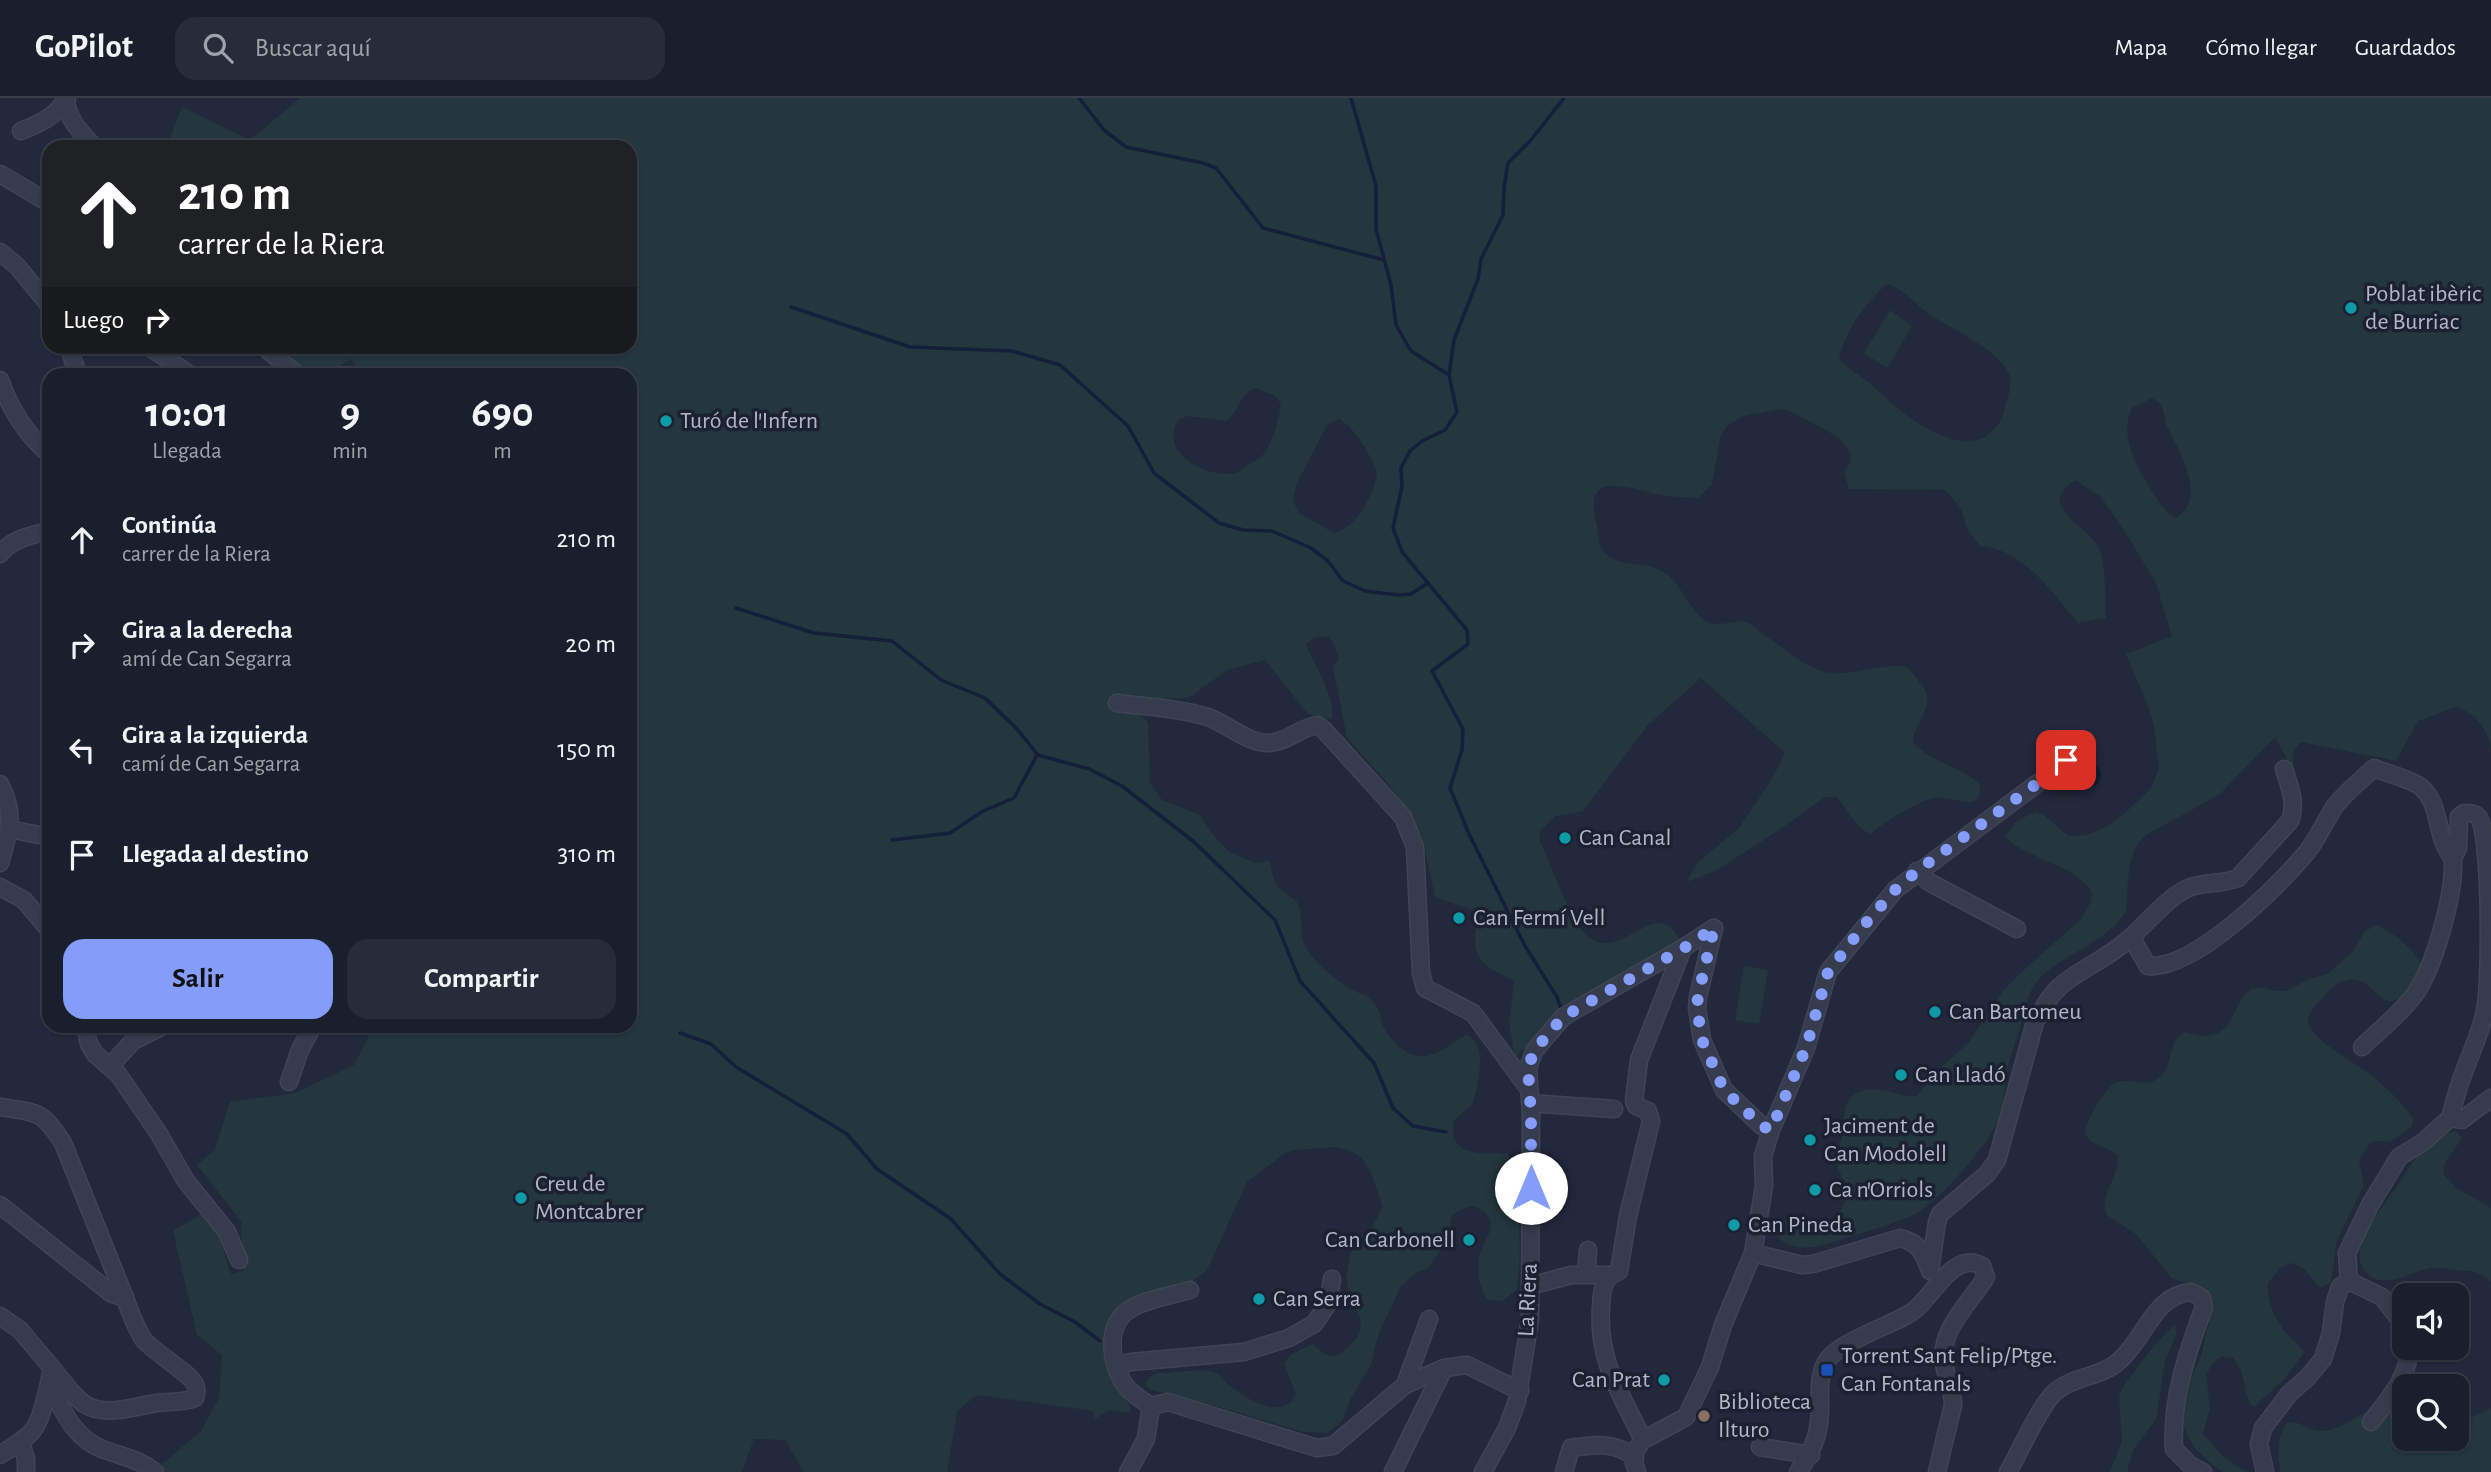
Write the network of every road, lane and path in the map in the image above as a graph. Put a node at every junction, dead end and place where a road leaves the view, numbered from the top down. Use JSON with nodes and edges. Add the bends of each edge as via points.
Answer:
{"nodes":[{"id":1,"x":66,"y":99,"type":"edge"},
{"id":2,"x":21,"y":131,"type":"dead end"},
{"id":3,"x":88,"y":140,"type":"edge"},
{"id":4,"x":0,"y":174,"type":"edge"},
{"id":5,"x":42,"y":199,"type":"edge"},
{"id":6,"x":0,"y":252,"type":"edge"},
{"id":7,"x":42,"y":296,"type":"edge"},
{"id":8,"x":160,"y":354,"type":"edge"},
{"id":9,"x":272,"y":354,"type":"edge"},
{"id":10,"x":180,"y":368,"type":"edge"},
{"id":11,"x":289,"y":368,"type":"edge"},
{"id":12,"x":0,"y":380,"type":"edge"},
{"id":13,"x":42,"y":448,"type":"edge"},
{"id":14,"x":42,"y":533,"type":"edge"},
{"id":15,"x":0,"y":554,"type":"edge"},
{"id":16,"x":1117,"y":703,"type":"dead end"},
{"id":17,"x":2073,"y":747,"type":"dead end"},
{"id":18,"x":2284,"y":769,"type":"dead end"},
{"id":19,"x":0,"y":784,"type":"edge"},
{"id":20,"x":9,"y":829,"type":"junction"},
{"id":21,"x":42,"y":835,"type":"edge"},
{"id":22,"x":2453,"y":858,"type":"junction"},
{"id":23,"x":0,"y":863,"type":"edge"},
{"id":24,"x":1917,"y":871,"type":"junction"},
{"id":25,"x":0,"y":887,"type":"edge"},
{"id":26,"x":42,"y":922,"type":"edge"},
{"id":27,"x":2017,"y":929,"type":"dead end"},
{"id":28,"x":2131,"y":937,"type":"junction"},
{"id":29,"x":1684,"y":948,"type":"junction"},
{"id":30,"x":87,"y":1033,"type":"edge"},
{"id":31,"x":149,"y":1033,"type":"edge"},
{"id":32,"x":309,"y":1033,"type":"edge"},
{"id":33,"x":2362,"y":1047,"type":"dead end"},
{"id":34,"x":111,"y":1065,"type":"junction"},
{"id":35,"x":289,"y":1082,"type":"dead end"},
{"id":36,"x":1529,"y":1095,"type":"junction"},
{"id":37,"x":2491,"y":1098,"type":"edge"},
{"id":38,"x":0,"y":1107,"type":"edge"},
{"id":39,"x":1615,"y":1109,"type":"dead end"},
{"id":40,"x":2450,"y":1118,"type":"junction"},
{"id":41,"x":1771,"y":1130,"type":"junction"},
{"id":42,"x":0,"y":1205,"type":"edge"},
{"id":43,"x":1937,"y":1222,"type":"junction"},
{"id":44,"x":1912,"y":1241,"type":"junction"},
{"id":45,"x":1588,"y":1250,"type":"dead end"},
{"id":46,"x":1753,"y":1253,"type":"junction"},
{"id":47,"x":239,"y":1260,"type":"dead end"},
{"id":48,"x":1930,"y":1271,"type":"junction"},
{"id":49,"x":1586,"y":1274,"type":"junction"},
{"id":50,"x":1610,"y":1275,"type":"junction"},
{"id":51,"x":1332,"y":1279,"type":"dead end"},
{"id":52,"x":2349,"y":1282,"type":"junction"},
{"id":53,"x":1530,"y":1286,"type":"junction"},
{"id":54,"x":1933,"y":1288,"type":"junction"},
{"id":55,"x":1189,"y":1290,"type":"dead end"},
{"id":56,"x":125,"y":1298,"type":"junction"},
{"id":57,"x":2392,"y":1310,"type":"edge"},
{"id":58,"x":0,"y":1316,"type":"edge"},
{"id":59,"x":1429,"y":1319,"type":"dead end"},
{"id":60,"x":2409,"y":1360,"type":"edge"},
{"id":61,"x":1116,"y":1366,"type":"junction"},
{"id":62,"x":1444,"y":1368,"type":"junction"},
{"id":63,"x":51,"y":1376,"type":"junction"},
{"id":64,"x":1405,"y":1385,"type":"junction"},
{"id":65,"x":1520,"y":1391,"type":"junction"},
{"id":66,"x":1151,"y":1406,"type":"junction"},
{"id":67,"x":2371,"y":1422,"type":"dead end"},
{"id":68,"x":1643,"y":1440,"type":"junction"},
{"id":69,"x":21,"y":1442,"type":"junction"},
{"id":70,"x":1760,"y":1447,"type":"dead end"},
{"id":71,"x":0,"y":1455,"type":"edge"},
{"id":72,"x":1811,"y":1455,"type":"junction"},
{"id":73,"x":1636,"y":1465,"type":"edge"},
{"id":74,"x":144,"y":1469,"type":"edge"},
{"id":75,"x":26,"y":1472,"type":"edge"},
{"id":76,"x":1128,"y":1472,"type":"edge"},
{"id":77,"x":1393,"y":1472,"type":"edge"},
{"id":78,"x":1483,"y":1472,"type":"edge"},
{"id":79,"x":1563,"y":1472,"type":"edge"},
{"id":80,"x":1798,"y":1472,"type":"edge"},
{"id":81,"x":1937,"y":1472,"type":"edge"},
{"id":82,"x":2008,"y":1472,"type":"edge"},
{"id":83,"x":2203,"y":1472,"type":"edge"},
{"id":84,"x":2265,"y":1472,"type":"edge"}],
"edges":[{"from":1,"to":2,"type":"street","via":[[41,123]]},
{"from":1,"to":3,"type":"street","via":[[67,112]]},
{"from":4,"to":5,"type":"street"},
{"from":6,"to":7,"type":"street"},
{"from":8,"to":10,"type":"street"},
{"from":9,"to":11,"type":"street"},
{"from":12,"to":13,"type":"street","via":[[9,404]]},
{"from":14,"to":15,"type":"street","via":[[23,537]]},
{"from":16,"to":36,"type":"street","via":[[1181,709],[1264,743],[1294,736],[1309,726],[1324,730],[1403,817],[1415,847],[1425,988],[1473,1013]]},
{"from":17,"to":24,"type":"street","via":[[2066,760],[2042,780]]},
{"from":18,"to":28,"type":"street","via":[[2294,812],[2290,821],[2238,878],[2184,890]]},
{"from":19,"to":20,"type":"street","via":[[11,808]]},
{"from":20,"to":21,"type":"street"},
{"from":20,"to":23,"type":"street"},
{"from":22,"to":28,"type":"street","via":[[2445,849],[2432,802],[2420,787],[2374,768],[2336,804],[2307,851],[2241,920],[2193,952],[2157,966],[2148,966]]},
{"from":22,"to":33,"type":"street","via":[[2433,957],[2413,997]]},
{"from":22,"to":40,"type":"street","via":[[2459,817],[2472,813],[2483,827],[2490,879],[2489,975],[2485,1012]]},
{"from":24,"to":27,"type":"street","via":[[1929,883]]},
{"from":24,"to":41,"type":"street","via":[[1895,890],[1828,972],[1806,1048]]},
{"from":25,"to":26,"type":"street","via":[[24,900]]},
{"from":28,"to":43,"type":"street","via":[[2062,984],[2046,1003],[2035,1022],[1997,1160]]},
{"from":29,"to":36,"type":"street","name":"La Riera","via":[[1563,1017],[1534,1051],[1528,1068]]},
{"from":29,"to":41,"type":"street","name":"La Riera","via":[[1714,928],[1698,996],[1702,1040],[1724,1090]]},
{"from":29,"to":50,"type":"street","via":[[1639,1060],[1634,1101],[1648,1111],[1651,1121],[1619,1271]]},
{"from":30,"to":34,"type":"street","via":[[96,1054]]},
{"from":31,"to":34,"type":"street","via":[[133,1041]]},
{"from":32,"to":35,"type":"street"},
{"from":34,"to":47,"type":"street","via":[[187,1181],[227,1232]]},
{"from":36,"to":39,"type":"street"},
{"from":36,"to":53,"type":"street","name":"La Riera"},
{"from":37,"to":40,"type":"street","via":[[2462,1120]]},
{"from":38,"to":56,"type":"street","via":[[38,1113],[53,1126],[64,1143]]},
{"from":40,"to":52,"type":"street","via":[[2399,1157],[2347,1253]]},
{"from":41,"to":46,"type":"street","via":[[1763,1156],[1764,1186]]},
{"from":42,"to":56,"type":"street","via":[[102,1288]]},
{"from":43,"to":44,"type":"street"},
{"from":43,"to":48,"type":"street"},
{"from":44,"to":46,"type":"street","via":[[1887,1241],[1814,1265]]},
{"from":44,"to":48,"type":"street"},
{"from":45,"to":49,"type":"street"},
{"from":46,"to":68,"type":"street","via":[[1686,1417]]},
{"from":48,"to":54,"type":"street"},
{"from":49,"to":50,"type":"street"},
{"from":49,"to":53,"type":"street"},
{"from":50,"to":68,"type":"street","via":[[1603,1285],[1601,1344],[1606,1366]]},
{"from":51,"to":61,"type":"street","via":[[1328,1304],[1314,1324],[1289,1338],[1244,1352]]},
{"from":52,"to":57,"type":"street","via":[[2382,1297]]},
{"from":52,"to":84,"type":"street","via":[[2340,1287],[2323,1359],[2263,1428],[2259,1444]]},
{"from":53,"to":65,"type":"street","name":"La Riera"},
{"from":54,"to":72,"type":"street","via":[[1914,1311],[1850,1343],[1826,1361],[1818,1387],[1819,1423]]},
{"from":54,"to":81,"type":"street","via":[[1964,1263],[1975,1261],[1986,1277],[1947,1337],[1943,1360],[1954,1405]]},
{"from":55,"to":61,"type":"street","via":[[1133,1307],[1121,1316],[1111,1349]]},
{"from":56,"to":63,"type":"street","via":[[144,1339],[194,1380],[195,1398],[102,1409],[86,1405]]},
{"from":58,"to":63,"type":"street","via":[[20,1330]]},
{"from":59,"to":64,"type":"street"},
{"from":60,"to":67,"type":"street","via":[[2399,1383]]},
{"from":61,"to":66,"type":"street","via":[[1126,1387]]},
{"from":62,"to":64,"type":"street"},
{"from":62,"to":65,"type":"street","via":[[1466,1366]]},
{"from":62,"to":77,"type":"street"},
{"from":63,"to":69,"type":"street","via":[[39,1424]]},
{"from":63,"to":74,"type":"street","via":[[68,1422],[103,1450]]},
{"from":64,"to":66,"type":"street","via":[[1333,1446],[1317,1448],[1168,1402]]},
{"from":65,"to":78,"type":"street","name":"La Riera","via":[[1507,1428]]},
{"from":66,"to":76,"type":"street","via":[[1146,1439]]},
{"from":68,"to":73,"type":"street","via":[[1635,1451]]},
{"from":69,"to":71,"type":"street"},
{"from":69,"to":75,"type":"street"},
{"from":70,"to":72,"type":"street"},
{"from":72,"to":80,"type":"street"},
{"from":73,"to":79,"type":"street","via":[[1623,1449],[1593,1444],[1571,1448]]},
{"from":82,"to":83,"type":"street","via":[[2052,1394],[2120,1361],[2161,1307],[2191,1292],[2202,1298],[2204,1307],[2184,1362],[2174,1449]]}]}
